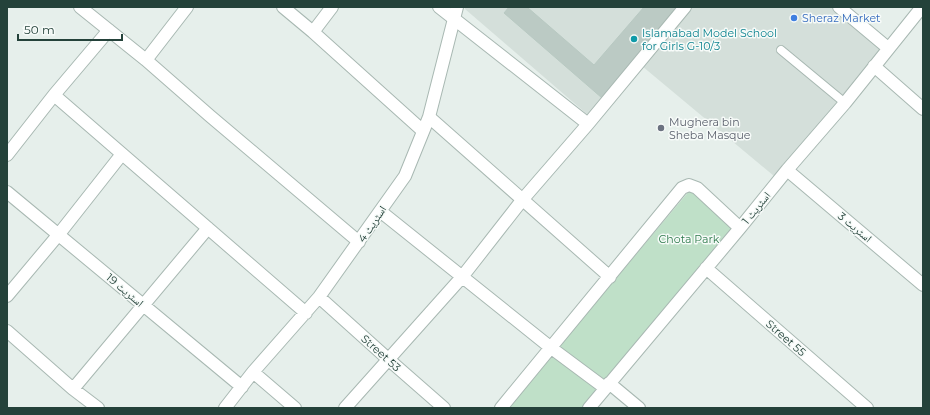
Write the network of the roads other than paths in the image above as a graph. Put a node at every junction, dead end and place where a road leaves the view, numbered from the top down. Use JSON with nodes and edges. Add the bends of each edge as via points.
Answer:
{"nodes":[{"id":1,"x":187,"y":7,"type":"edge"},
{"id":2,"x":282,"y":7,"type":"edge"},
{"id":3,"x":332,"y":7,"type":"edge"},
{"id":4,"x":439,"y":7,"type":"edge"},
{"id":5,"x":457,"y":7,"type":"edge"},
{"id":6,"x":685,"y":7,"type":"edge"},
{"id":7,"x":839,"y":7,"type":"edge"},
{"id":8,"x":922,"y":7,"type":"edge"},
{"id":9,"x":84,"y":8,"type":"edge"},
{"id":10,"x":454,"y":20,"type":"junction"},
{"id":11,"x":109,"y":30,"type":"junction"},
{"id":12,"x":313,"y":32,"type":"junction"},
{"id":13,"x":888,"y":48,"type":"junction"},
{"id":14,"x":781,"y":50,"type":"dead end"},
{"id":15,"x":146,"y":60,"type":"junction"},
{"id":16,"x":874,"y":66,"type":"junction"},
{"id":17,"x":54,"y":95,"type":"junction"},
{"id":18,"x":844,"y":103,"type":"junction"},
{"id":19,"x":923,"y":109,"type":"edge"},
{"id":20,"x":429,"y":117,"type":"junction"},
{"id":21,"x":588,"y":124,"type":"junction"},
{"id":22,"x":423,"y":131,"type":"junction"},
{"id":23,"x":122,"y":154,"type":"junction"},
{"id":24,"x":7,"y":155,"type":"edge"},
{"id":25,"x":787,"y":170,"type":"junction"},
{"id":26,"x":7,"y":192,"type":"edge"},
{"id":27,"x":523,"y":199,"type":"junction"},
{"id":28,"x":380,"y":211,"type":"junction"},
{"id":29,"x":208,"y":228,"type":"junction"},
{"id":30,"x":740,"y":228,"type":"junction"},
{"id":31,"x":59,"y":234,"type":"junction"},
{"id":32,"x":359,"y":242,"type":"junction"},
{"id":33,"x":706,"y":268,"type":"junction"},
{"id":34,"x":462,"y":277,"type":"junction"},
{"id":35,"x":610,"y":277,"type":"junction"},
{"id":36,"x":923,"y":285,"type":"edge"},
{"id":37,"x":7,"y":296,"type":"edge"},
{"id":38,"x":319,"y":297,"type":"junction"},
{"id":39,"x":143,"y":305,"type":"junction"},
{"id":40,"x":306,"y":313,"type":"junction"},
{"id":41,"x":7,"y":330,"type":"edge"},
{"id":42,"x":550,"y":347,"type":"junction"},
{"id":43,"x":388,"y":359,"type":"junction"},
{"id":44,"x":254,"y":372,"type":"junction"},
{"id":45,"x":607,"y":386,"type":"junction"},
{"id":46,"x":242,"y":387,"type":"junction"},
{"id":47,"x":73,"y":389,"type":"junction"},
{"id":48,"x":98,"y":408,"type":"edge"},
{"id":49,"x":225,"y":408,"type":"edge"},
{"id":50,"x":295,"y":408,"type":"edge"},
{"id":51,"x":345,"y":408,"type":"edge"},
{"id":52,"x":444,"y":408,"type":"edge"},
{"id":53,"x":501,"y":408,"type":"edge"},
{"id":54,"x":589,"y":408,"type":"edge"},
{"id":55,"x":639,"y":408,"type":"edge"},
{"id":56,"x":867,"y":408,"type":"edge"}],
"edges":[{"from":1,"to":15,"type":"street"},
{"from":2,"to":12,"type":"street"},
{"from":3,"to":12,"type":"street"},
{"from":4,"to":10,"type":"street"},
{"from":5,"to":10,"type":"street","name":"اسٹریٹ 4"},
{"from":6,"to":21,"type":"street"},
{"from":7,"to":13,"type":"street"},
{"from":8,"to":13,"type":"street","name":"اسٹریٹ 1"},
{"from":9,"to":11,"type":"street"},
{"from":10,"to":20,"type":"street","name":"اسٹریٹ 4"},
{"from":10,"to":21,"type":"street"},
{"from":11,"to":15,"type":"street"},
{"from":11,"to":17,"type":"street"},
{"from":12,"to":22,"type":"street"},
{"from":13,"to":16,"type":"street","name":"اسٹریٹ 1"},
{"from":14,"to":18,"type":"lane"},
{"from":15,"to":32,"type":"street"},
{"from":16,"to":18,"type":"street","name":"اسٹریٹ 1"},
{"from":16,"to":19,"type":"street"},
{"from":17,"to":23,"type":"street"},
{"from":17,"to":24,"type":"street"},
{"from":18,"to":25,"type":"street","name":"اسٹریٹ 1"},
{"from":20,"to":22,"type":"street","name":"اسٹریٹ 4"},
{"from":20,"to":27,"type":"street"},
{"from":21,"to":27,"type":"street"},
{"from":22,"to":28,"type":"street","name":"اسٹریٹ 4","via":[[405,176]]},
{"from":23,"to":29,"type":"street"},
{"from":23,"to":31,"type":"street"},
{"from":25,"to":30,"type":"street","name":"اسٹریٹ 1"},
{"from":25,"to":36,"type":"street","name":"اسٹریٹ 3"},
{"from":26,"to":31,"type":"street","name":"اسٹریٹ 19"},
{"from":27,"to":34,"type":"street"},
{"from":27,"to":35,"type":"street"},
{"from":28,"to":32,"type":"street","name":"اسٹریٹ 4"},
{"from":28,"to":34,"type":"street"},
{"from":29,"to":39,"type":"street"},
{"from":29,"to":40,"type":"street"},
{"from":30,"to":33,"type":"street","name":"اسٹریٹ 1"},
{"from":30,"to":35,"type":"street","via":[[697,188],[689,185],[682,188]]},
{"from":31,"to":37,"type":"street"},
{"from":31,"to":39,"type":"street","name":"اسٹریٹ 19"},
{"from":32,"to":38,"type":"street","name":"اسٹریٹ 4"},
{"from":33,"to":45,"type":"street","name":"اسٹریٹ 1"},
{"from":33,"to":56,"type":"street","name":"Street 55"},
{"from":34,"to":42,"type":"street"},
{"from":34,"to":43,"type":"street"},
{"from":35,"to":42,"type":"street"},
{"from":38,"to":40,"type":"street","name":"اسٹریٹ 4"},
{"from":38,"to":43,"type":"street","name":"Street 53"},
{"from":39,"to":46,"type":"street","name":"اسٹریٹ 19"},
{"from":39,"to":47,"type":"street"},
{"from":40,"to":44,"type":"street","name":"اسٹریٹ 4"},
{"from":41,"to":47,"type":"street"},
{"from":42,"to":45,"type":"street"},
{"from":42,"to":53,"type":"street"},
{"from":43,"to":51,"type":"street"},
{"from":43,"to":52,"type":"street","name":"Street 53"},
{"from":44,"to":46,"type":"street","name":"اسٹریٹ 4"},
{"from":44,"to":50,"type":"street"},
{"from":45,"to":54,"type":"street","name":"اسٹریٹ 1"},
{"from":45,"to":55,"type":"street"},
{"from":46,"to":49,"type":"street","name":"اسٹریٹ 4"},
{"from":47,"to":48,"type":"street"}]}
